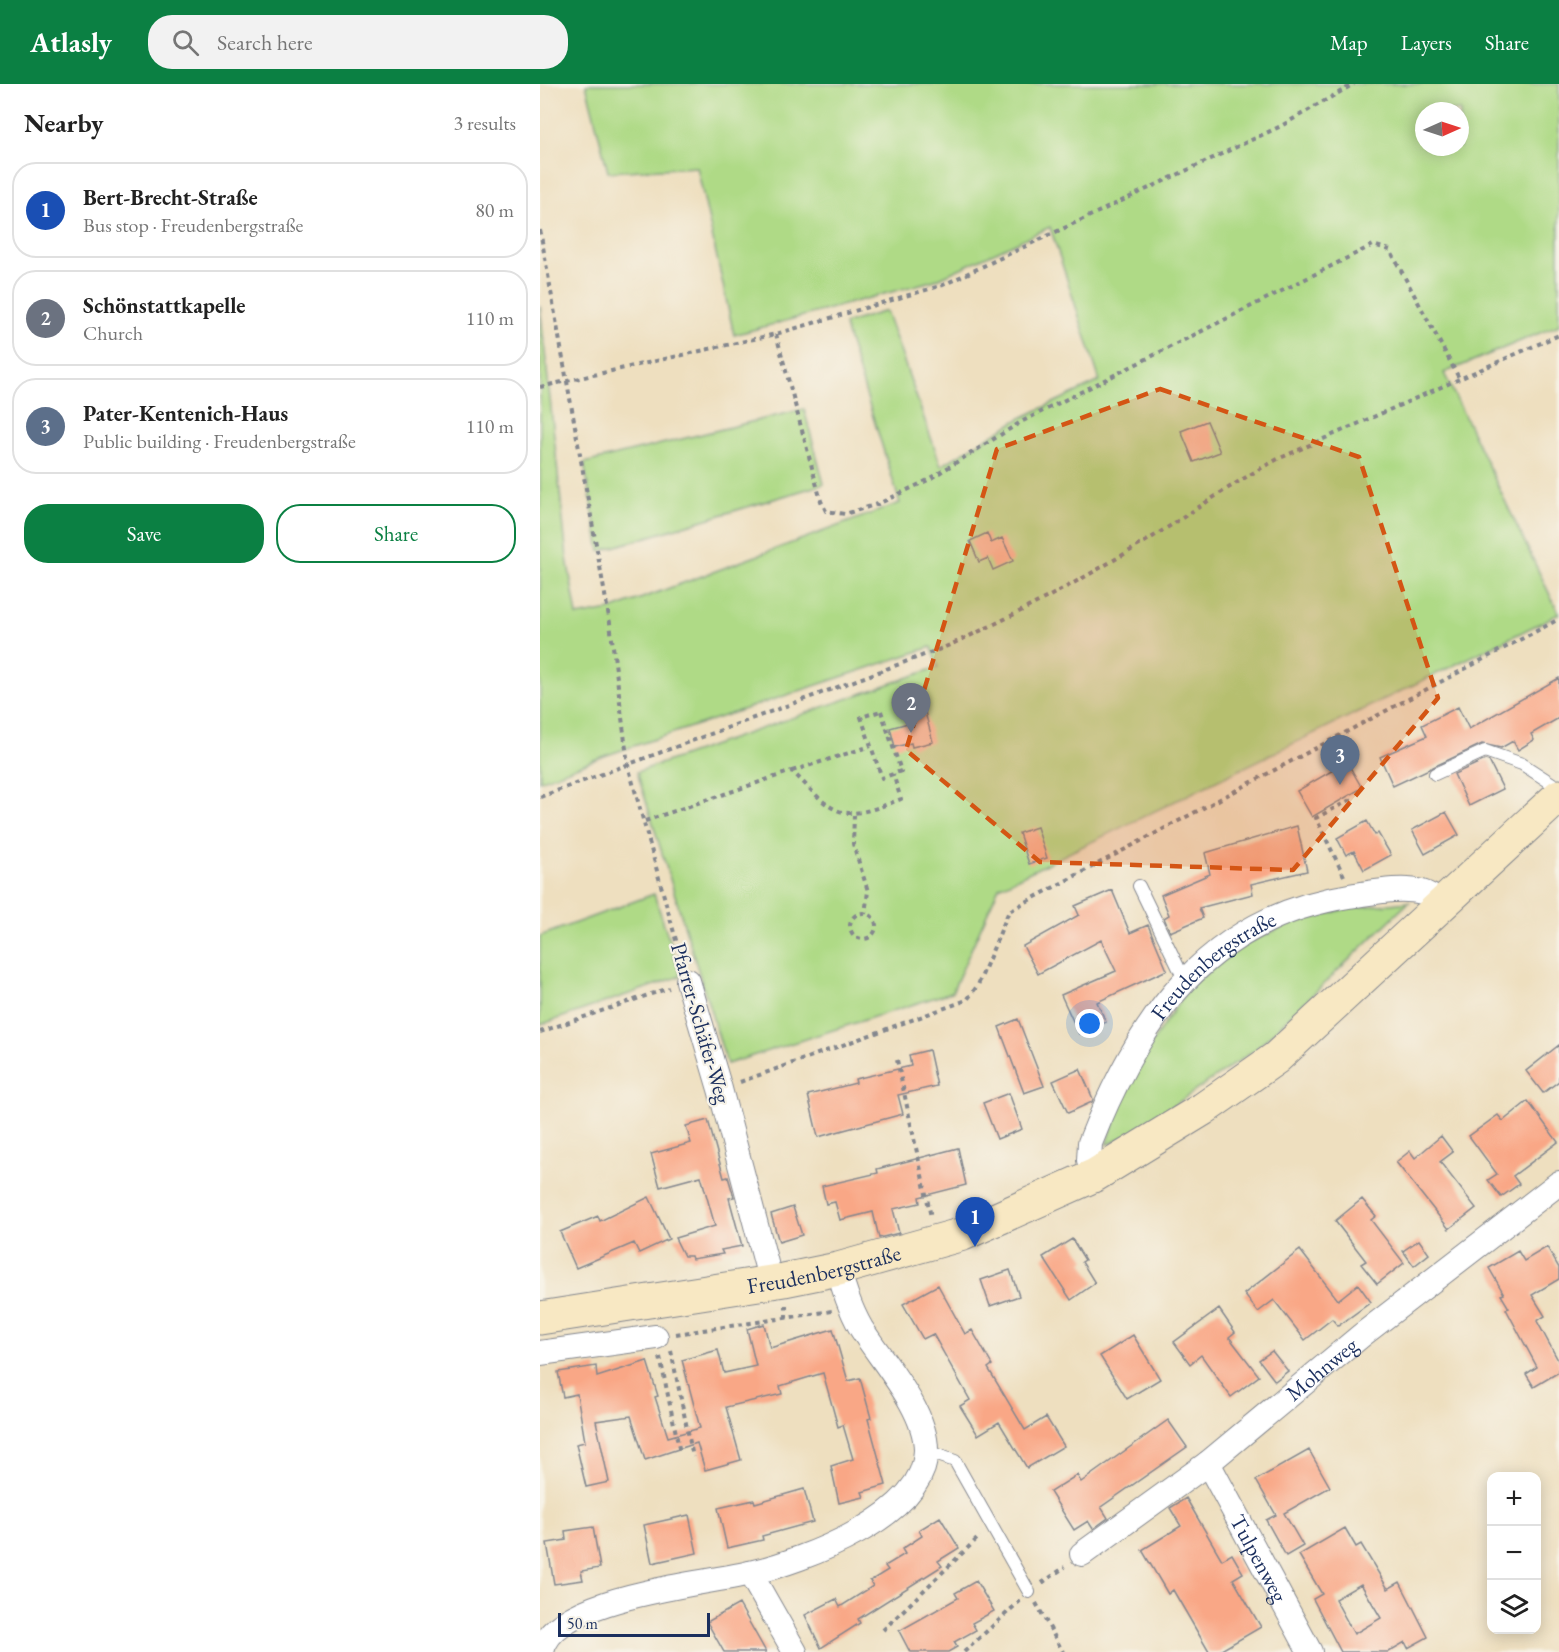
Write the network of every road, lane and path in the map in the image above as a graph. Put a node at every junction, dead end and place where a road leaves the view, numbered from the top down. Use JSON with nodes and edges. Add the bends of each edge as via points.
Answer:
{"nodes":[{"id":1,"x":1354,"y":84,"type":"edge"},
{"id":2,"x":540,"y":230,"type":"edge"},
{"id":3,"x":776,"y":334,"type":"junction"},
{"id":4,"x":1559,"y":335,"type":"edge"},
{"id":5,"x":1459,"y":378,"type":"junction"},
{"id":6,"x":567,"y":381,"type":"junction"},
{"id":7,"x":540,"y":387,"type":"edge"},
{"id":8,"x":1559,"y":619,"type":"edge"},
{"id":9,"x":871,"y":746,"type":"junction"},
{"id":10,"x":628,"y":765,"type":"junction"},
{"id":11,"x":792,"y":771,"type":"junction"},
{"id":12,"x":893,"y":774,"type":"junction"},
{"id":13,"x":1435,"y":774,"type":"dead end"},
{"id":14,"x":1559,"y":788,"type":"edge"},
{"id":15,"x":1348,"y":796,"type":"dead end"},
{"id":16,"x":1559,"y":796,"type":"edge"},
{"id":17,"x":540,"y":797,"type":"edge"},
{"id":18,"x":854,"y":815,"type":"junction"},
{"id":19,"x":645,"y":821,"type":"junction"},
{"id":20,"x":1140,"y":886,"type":"dead end"},
{"id":21,"x":1354,"y":896,"type":"junction"},
{"id":22,"x":1442,"y":903,"type":"junction"},
{"id":23,"x":865,"y":914,"type":"junction"},
{"id":24,"x":688,"y":981,"type":"junction"},
{"id":25,"x":1185,"y":981,"type":"junction"},
{"id":26,"x":540,"y":1032,"type":"edge"},
{"id":27,"x":897,"y":1060,"type":"dead end"},
{"id":28,"x":720,"y":1089,"type":"junction"},
{"id":29,"x":1095,"y":1175,"type":"junction"},
{"id":30,"x":1556,"y":1193,"type":"edge"},
{"id":31,"x":937,"y":1241,"type":"junction"},
{"id":32,"x":838,"y":1269,"type":"junction"},
{"id":33,"x":771,"y":1282,"type":"junction"},
{"id":34,"x":850,"y":1308,"type":"junction"},
{"id":35,"x":540,"y":1318,"type":"edge"},
{"id":36,"x":662,"y":1336,"type":"junction"},
{"id":37,"x":540,"y":1353,"type":"edge"},
{"id":38,"x":926,"y":1451,"type":"junction"},
{"id":39,"x":680,"y":1453,"type":"dead end"},
{"id":40,"x":693,"y":1456,"type":"dead end"},
{"id":41,"x":1208,"y":1464,"type":"junction"},
{"id":42,"x":991,"y":1525,"type":"junction"},
{"id":43,"x":1082,"y":1554,"type":"dead end"},
{"id":44,"x":750,"y":1573,"type":"junction"},
{"id":45,"x":1029,"y":1592,"type":"joint"},
{"id":46,"x":884,"y":1630,"type":"dead end"},
{"id":47,"x":541,"y":1648,"type":"edge"},
{"id":48,"x":795,"y":1652,"type":"edge"},
{"id":49,"x":1063,"y":1652,"type":"edge"},
{"id":50,"x":1310,"y":1652,"type":"edge"}],
"edges":[{"from":1,"to":3,"type":"path","via":[[1281,126],[943,285]]},
{"from":2,"to":6,"type":"path","name":"Pfarrer-Schäfer-Weg"},
{"from":3,"to":5,"type":"path","via":[[821,501],[826,511],[844,514],[878,504],[928,480],[1021,422],[1373,245],[1390,250]]},
{"from":3,"to":6,"type":"path"},
{"from":4,"to":5,"type":"path"},
{"from":5,"to":10,"type":"path","via":[[1240,479],[1128,553],[996,625]]},
{"from":6,"to":7,"type":"path"},
{"from":6,"to":10,"type":"path","name":"Pfarrer-Schäfer-Weg","via":[[610,622]]},
{"from":8,"to":28,"type":"path","via":[[1009,911],[978,985],[967,1000]]},
{"from":9,"to":11,"type":"path"},
{"from":9,"to":12,"type":"path","via":[[882,778]]},
{"from":9,"to":12,"type":"path","via":[[861,717],[881,711],[901,771]]},
{"from":10,"to":17,"type":"path"},
{"from":10,"to":19,"type":"path","name":"Pfarrer-Schäfer-Weg"},
{"from":11,"to":18,"type":"path","via":[[830,809]]},
{"from":11,"to":19,"type":"path"},
{"from":12,"to":18,"type":"path","via":[[901,799]]},
{"from":13,"to":14,"type":"lane","via":[[1485,751],[1522,764]]},
{"from":15,"to":21,"type":"path","via":[[1350,800],[1316,818]]},
{"from":16,"to":22,"type":"street","name":"Freudenbergstraße"},
{"from":18,"to":23,"type":"path","via":[[853,844],[868,891]]},
{"from":19,"to":24,"type":"path","name":"Pfarrer-Schäfer-Weg"},
{"from":20,"to":25,"type":"lane"},
{"from":21,"to":22,"type":"street","name":"Freudenbergstraße","via":[[1422,892]]},
{"from":21,"to":25,"type":"street","name":"Freudenbergstraße","via":[[1294,909],[1258,924],[1225,944]]},
{"from":22,"to":29,"type":"street","name":"Freudenbergstraße","via":[[1276,1058],[1203,1109]]},
{"from":23,"to":23,"type":"path","via":[[874,921],[875,929],[863,939],[852,933],[850,924],[857,915]]},
{"from":24,"to":26,"type":"path"},
{"from":24,"to":28,"type":"street","name":"Pfarrer-Schäfer-Weg"},
{"from":25,"to":29,"type":"street","name":"Freudenbergstraße","via":[[1133,1048],[1104,1107],[1090,1143],[1089,1160]]},
{"from":27,"to":31,"type":"path"},
{"from":28,"to":33,"type":"street","name":"Pfarrer-Schäfer-Weg"},
{"from":29,"to":31,"type":"street","name":"Freudenbergstraße","via":[[963,1234]]},
{"from":30,"to":41,"type":"street","name":"Mohnweg","via":[[1362,1335]]},
{"from":31,"to":32,"type":"street","name":"Freudenbergstraße"},
{"from":32,"to":33,"type":"street","name":"Freudenbergstraße"},
{"from":32,"to":34,"type":"street"},
{"from":33,"to":35,"type":"street","name":"Freudenbergstraße"},
{"from":34,"to":36,"type":"path"},
{"from":34,"to":38,"type":"street","via":[[914,1408],[924,1431]]},
{"from":36,"to":37,"type":"street"},
{"from":36,"to":39,"type":"path"},
{"from":36,"to":40,"type":"path"},
{"from":38,"to":42,"type":"lane","via":[[955,1461]]},
{"from":38,"to":44,"type":"street","via":[[916,1484],[890,1511],[857,1532],[808,1554]]},
{"from":41,"to":43,"type":"street","name":"Mohnweg"},
{"from":41,"to":50,"type":"street","name":"Tulpenweg"},
{"from":42,"to":45,"type":"lane"},
{"from":42,"to":46,"type":"path"},
{"from":44,"to":47,"type":"street","via":[[649,1591],[587,1610],[555,1630]]},
{"from":44,"to":48,"type":"street"},
{"from":45,"to":49,"type":"path"}]}
